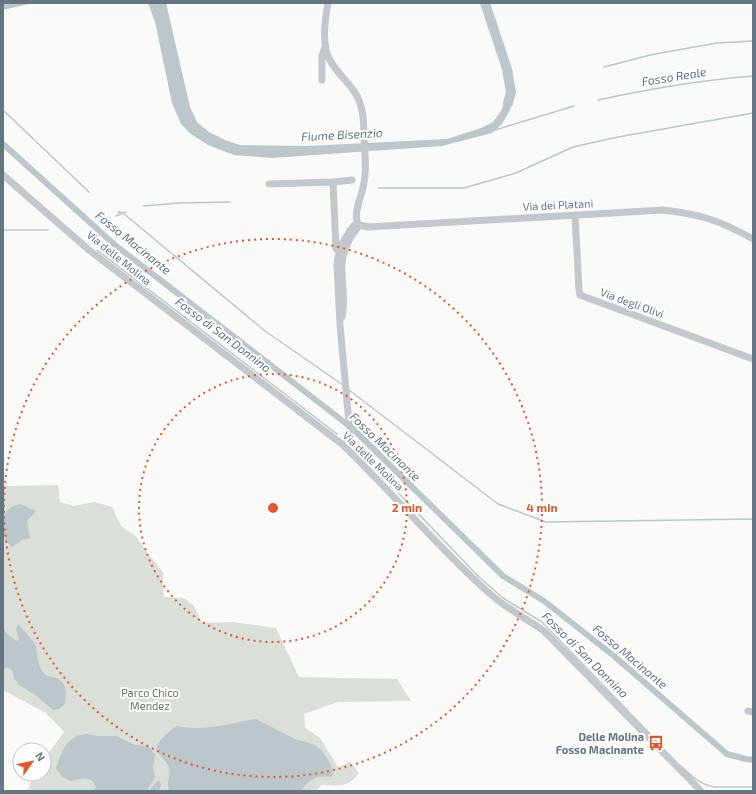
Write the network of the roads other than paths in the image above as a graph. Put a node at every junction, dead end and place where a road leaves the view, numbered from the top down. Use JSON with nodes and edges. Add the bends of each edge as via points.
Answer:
{"nodes":[{"id":1,"x":328,"y":3,"type":"edge"},
{"id":2,"x":325,"y":47,"type":"junction"},
{"id":3,"x":322,"y":80,"type":"dead end"},
{"id":4,"x":3,"y":175,"type":"edge"},
{"id":5,"x":352,"y":180,"type":"dead end"},
{"id":6,"x":333,"y":182,"type":"junction"},
{"id":7,"x":270,"y":184,"type":"dead end"},
{"id":8,"x":575,"y":215,"type":"junction"},
{"id":9,"x":358,"y":224,"type":"junction"},
{"id":10,"x":753,"y":239,"type":"edge"},
{"id":11,"x":342,"y":251,"type":"junction"},
{"id":12,"x":753,"y":359,"type":"edge"},
{"id":13,"x":343,"y":445,"type":"junction"},
{"id":14,"x":701,"y":791,"type":"edge"}],
"edges":[{"from":1,"to":2,"type":"street"},
{"from":2,"to":3,"type":"street","via":[[322,56]]},
{"from":2,"to":9,"type":"street","via":[[330,59],[354,89],[362,111],[365,178],[357,212]]},
{"from":4,"to":13,"type":"street","name":"Via delle Molina","via":[[90,250]]},
{"from":5,"to":6,"type":"street"},
{"from":6,"to":7,"type":"street"},
{"from":6,"to":11,"type":"street","via":[[336,249]]},
{"from":8,"to":9,"type":"street","name":"Via dei Platani","via":[[368,227]]},
{"from":8,"to":10,"type":"street","name":"Via dei Platani","via":[[659,210],[686,212],[710,219]]},
{"from":8,"to":12,"type":"street","name":"Via degli Olivi","via":[[580,295]]},
{"from":9,"to":11,"type":"street"},
{"from":11,"to":13,"type":"street","via":[[344,307],[340,325],[349,429],[348,439]]},
{"from":13,"to":14,"type":"street","name":"Via delle Molina","via":[[472,578],[503,604],[544,631]]}]}
